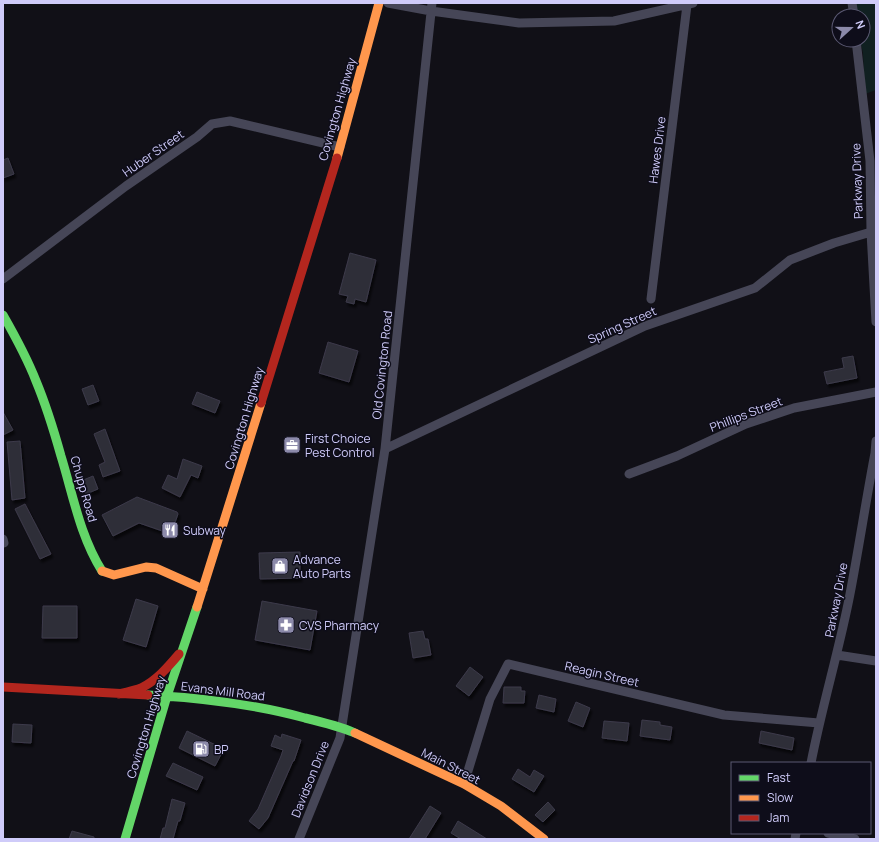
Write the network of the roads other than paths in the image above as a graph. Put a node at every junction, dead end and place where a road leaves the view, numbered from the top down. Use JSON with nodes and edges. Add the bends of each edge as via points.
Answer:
{"nodes":[{"id":1,"x":379,"y":3,"type":"edge"},
{"id":2,"x":388,"y":3,"type":"edge"},
{"id":3,"x":690,"y":4,"type":"edge"},
{"id":4,"x":431,"y":7,"type":"edge"},
{"id":5,"x":857,"y":48,"type":"edge"},
{"id":6,"x":340,"y":147,"type":"junction"},
{"id":7,"x":871,"y":232,"type":"junction"},
{"id":8,"x":3,"y":279,"type":"edge"},
{"id":9,"x":651,"y":299,"type":"dead end"},
{"id":10,"x":3,"y":315,"type":"edge"},
{"id":11,"x":876,"y":322,"type":"edge"},
{"id":12,"x":876,"y":392,"type":"edge"},
{"id":13,"x":876,"y":441,"type":"edge"},
{"id":14,"x":385,"y":449,"type":"junction"},
{"id":15,"x":629,"y":474,"type":"dead end"},
{"id":16,"x":203,"y":589,"type":"junction"},
{"id":17,"x":182,"y":651,"type":"junction"},
{"id":18,"x":837,"y":655,"type":"junction"},
{"id":19,"x":876,"y":661,"type":"edge"},
{"id":20,"x":3,"y":687,"type":"edge"},
{"id":21,"x":119,"y":694,"type":"junction"},
{"id":22,"x":167,"y":696,"type":"junction"},
{"id":23,"x":819,"y":722,"type":"junction"},
{"id":24,"x":341,"y":728,"type":"junction"},
{"id":25,"x":811,"y":762,"type":"edge"},
{"id":26,"x":464,"y":784,"type":"junction"},
{"id":27,"x":832,"y":834,"type":"edge"},
{"id":28,"x":125,"y":839,"type":"edge"},
{"id":29,"x":299,"y":839,"type":"edge"},
{"id":30,"x":544,"y":839,"type":"edge"},
{"id":31,"x":855,"y":839,"type":"edge"}],
"edges":[{"from":1,"to":6,"type":"main road","name":"Covington Highway"},
{"from":2,"to":4,"type":"street"},
{"from":3,"to":4,"type":"street","via":[[614,21],[518,23]]},
{"from":3,"to":9,"type":"street","name":"Hawes Drive"},
{"from":4,"to":14,"type":"street","name":"Old Covington Road"},
{"from":5,"to":7,"type":"street","name":"Parkway Drive","via":[[870,162]]},
{"from":6,"to":8,"type":"street","name":"Huber Street","via":[[230,121],[212,124]]},
{"from":6,"to":16,"type":"main road","name":"Covington Highway"},
{"from":7,"to":11,"type":"street","name":"Parkway Drive"},
{"from":7,"to":14,"type":"street","name":"Spring Street","via":[[790,260],[754,288],[645,326]]},
{"from":10,"to":16,"type":"main road","name":"Chupp Road","via":[[27,359],[41,393],[83,529],[92,554],[102,571],[114,575],[146,567],[156,568]]},
{"from":12,"to":15,"type":"street","name":"Phillips Street","via":[[794,408],[746,424],[677,456]]},
{"from":13,"to":18,"type":"street","name":"Parkway Drive"},
{"from":14,"to":24,"type":"street","name":"Old Covington Road"},
{"from":16,"to":17,"type":"main road","name":"Covington Highway"},
{"from":17,"to":21,"type":"main road","via":[[151,682]]},
{"from":17,"to":22,"type":"main road","name":"Covington Highway"},
{"from":18,"to":19,"type":"street"},
{"from":18,"to":23,"type":"street","name":"Parkway Drive"},
{"from":20,"to":21,"type":"main road","name":"Evans Mill Road"},
{"from":21,"to":22,"type":"main road","name":"Evans Mill Road"},
{"from":22,"to":24,"type":"main road","name":"Evans Mill Road","via":[[268,709]]},
{"from":22,"to":28,"type":"main road","name":"Covington Highway"},
{"from":23,"to":25,"type":"street","name":"Parkway Drive"},
{"from":23,"to":26,"type":"street","name":"Reagin Street","via":[[724,715],[508,664],[490,699]]},
{"from":24,"to":26,"type":"main road","name":"Main Street"},
{"from":24,"to":29,"type":"street","name":"Davidson Drive","via":[[340,738]]},
{"from":26,"to":30,"type":"main road","name":"Main Street","via":[[501,806]]},
{"from":27,"to":31,"type":"street"}]}
